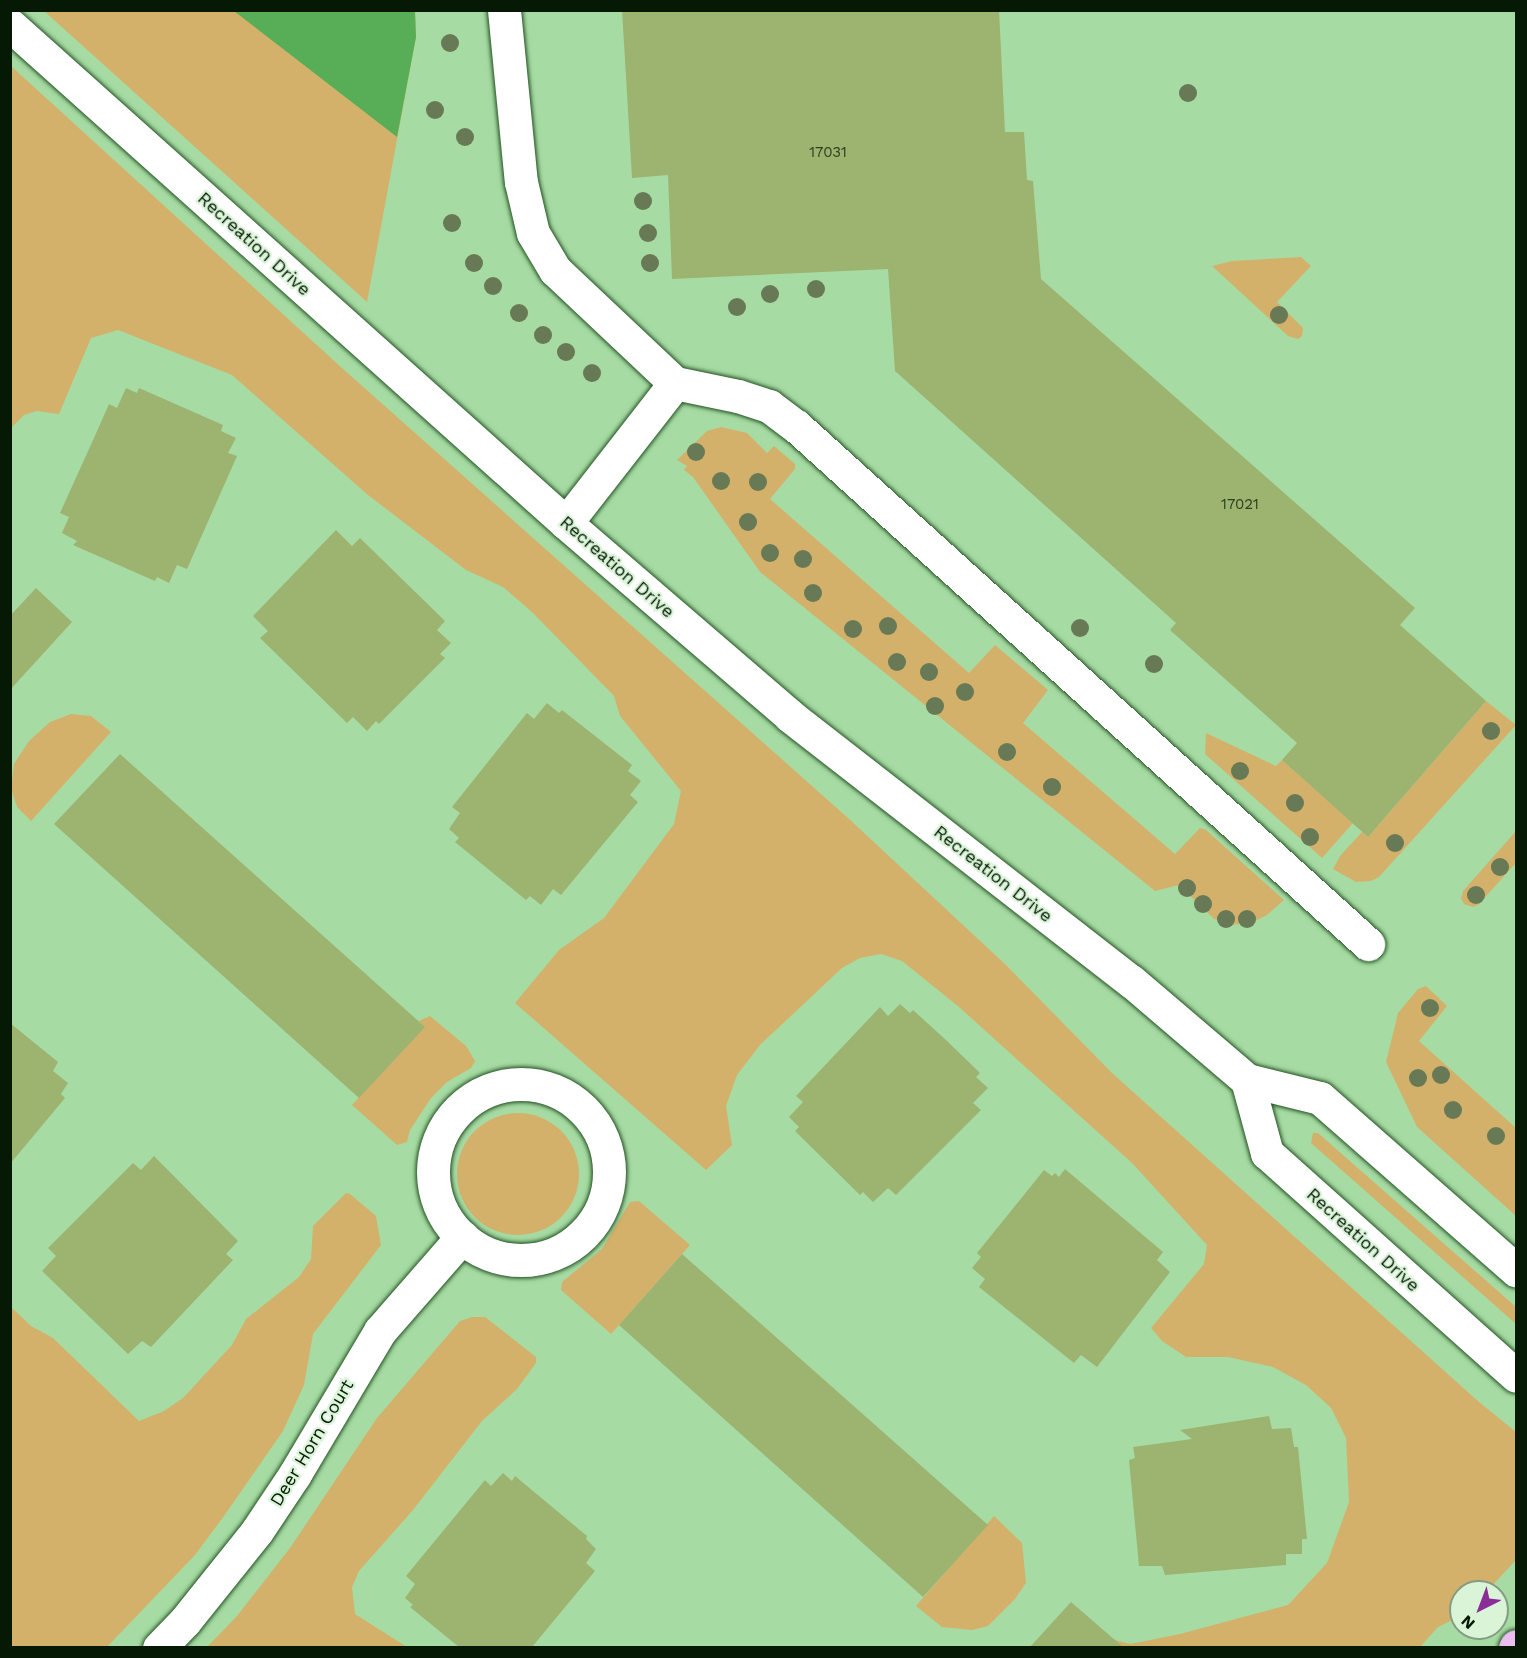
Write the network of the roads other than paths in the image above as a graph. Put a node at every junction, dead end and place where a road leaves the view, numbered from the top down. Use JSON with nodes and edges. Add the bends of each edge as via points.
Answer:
{"nodes":[{"id":1,"x":504,"y":10,"type":"edge"},
{"id":2,"x":10,"y":25,"type":"edge"},
{"id":3,"x":675,"y":383,"type":"junction"},
{"id":4,"x":566,"y":523,"type":"junction"},
{"id":5,"x":1368,"y":944,"type":"dead end"},
{"id":6,"x":1247,"y":1080,"type":"junction"},
{"id":7,"x":462,"y":1237,"type":"junction"},
{"id":8,"x":1516,"y":1270,"type":"edge"},
{"id":9,"x":1516,"y":1376,"type":"edge"},
{"id":10,"x":159,"y":1647,"type":"edge"}],
"edges":[{"from":1,"to":3,"type":"street","via":[[521,182],[533,233],[555,270]]},
{"from":2,"to":4,"type":"street","name":"Recreation Drive"},
{"from":3,"to":4,"type":"street"},
{"from":3,"to":5,"type":"street","via":[[769,406],[796,426]]},
{"from":4,"to":6,"type":"street","name":"Recreation Drive","via":[[790,716],[1131,981]]},
{"from":6,"to":8,"type":"street","name":"Recreation Drive","via":[[1320,1098]]},
{"from":6,"to":9,"type":"street","name":"Recreation Drive","via":[[1267,1153]]},
{"from":7,"to":7,"type":"street","via":[[485,1253],[511,1260],[539,1258],[565,1249],[586,1232],[602,1208],[609,1182],[598,1128],[580,1107],[557,1092],[531,1084],[503,1085],[477,1095],[455,1112],[440,1136],[433,1162],[435,1190],[444,1216]]},
{"from":7,"to":10,"type":"street","name":"Deer Horn Court","via":[[380,1331],[257,1531],[185,1622]]}]}
